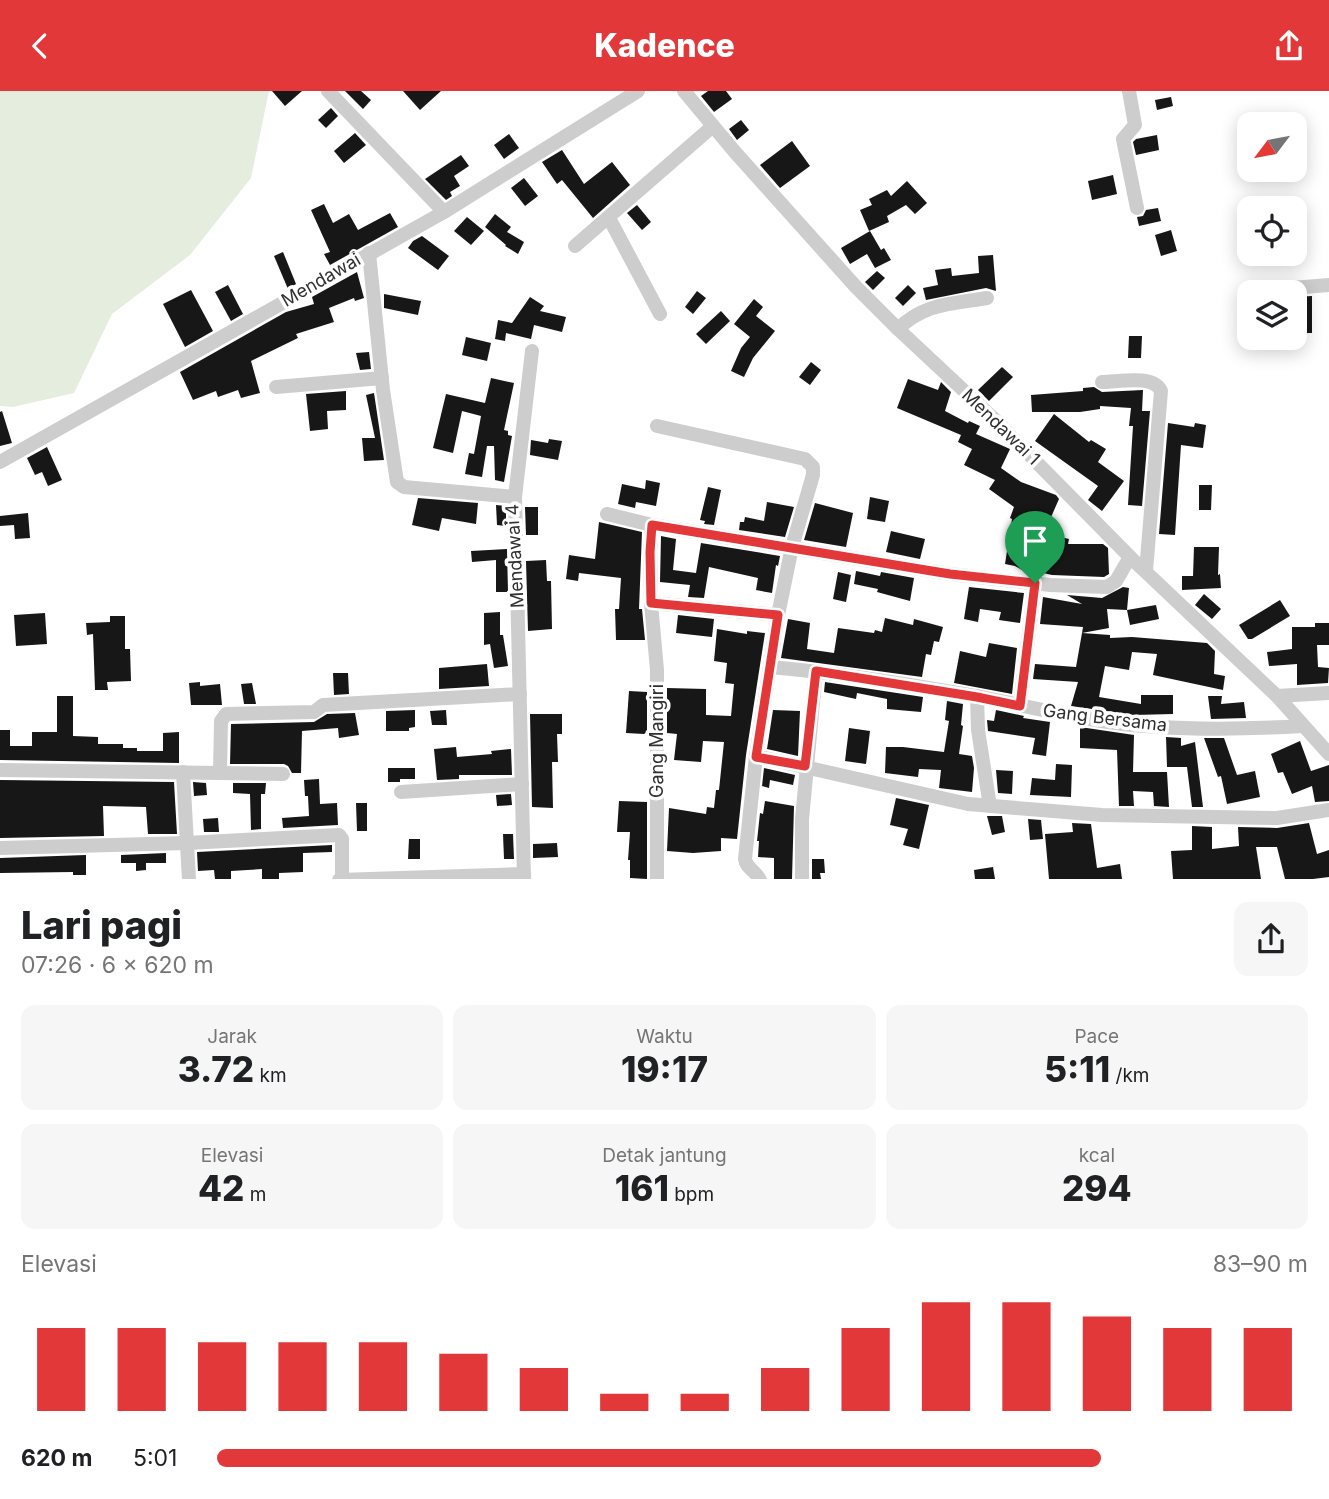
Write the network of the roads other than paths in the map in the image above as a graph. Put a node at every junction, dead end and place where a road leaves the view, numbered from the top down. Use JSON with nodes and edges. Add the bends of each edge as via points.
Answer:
{"nodes":[{"id":1,"x":638,"y":91,"type":"edge"},
{"id":2,"x":684,"y":91,"type":"edge"},
{"id":3,"x":1129,"y":91,"type":"edge"},
{"id":4,"x":331,"y":92,"type":"edge"},
{"id":5,"x":713,"y":126,"type":"junction"},
{"id":6,"x":1138,"y":208,"type":"dead end"},
{"id":7,"x":444,"y":212,"type":"junction"},
{"id":8,"x":609,"y":219,"type":"junction"},
{"id":9,"x":575,"y":246,"type":"dead end"},
{"id":10,"x":369,"y":253,"type":"junction"},
{"id":11,"x":1329,"y":285,"type":"edge"},
{"id":12,"x":1307,"y":287,"type":"edge"},
{"id":13,"x":987,"y":298,"type":"dead end"},
{"id":14,"x":660,"y":314,"type":"dead end"},
{"id":15,"x":898,"y":329,"type":"junction"},
{"id":16,"x":532,"y":351,"type":"dead end"},
{"id":17,"x":382,"y":378,"type":"junction"},
{"id":18,"x":1102,"y":382,"type":"dead end"},
{"id":19,"x":276,"y":387,"type":"dead end"},
{"id":20,"x":657,"y":426,"type":"dead end"},
{"id":21,"x":0,"y":462,"type":"edge"},
{"id":22,"x":515,"y":497,"type":"junction"},
{"id":23,"x":607,"y":514,"type":"dead end"},
{"id":24,"x":652,"y":525,"type":"junction"},
{"id":25,"x":792,"y":547,"type":"junction"},
{"id":26,"x":1130,"y":557,"type":"junction"},
{"id":27,"x":1146,"y":571,"type":"junction"},
{"id":28,"x":1035,"y":583,"type":"junction"},
{"id":29,"x":651,"y":603,"type":"junction"},
{"id":30,"x":778,"y":615,"type":"junction"},
{"id":31,"x":770,"y":667,"type":"junction"},
{"id":32,"x":816,"y":671,"type":"junction"},
{"id":33,"x":520,"y":694,"type":"junction"},
{"id":34,"x":1329,"y":694,"type":"edge"},
{"id":35,"x":1277,"y":696,"type":"junction"},
{"id":36,"x":977,"y":697,"type":"junction"},
{"id":37,"x":1020,"y":706,"type":"junction"},
{"id":38,"x":1302,"y":726,"type":"junction"},
{"id":39,"x":1329,"y":754,"type":"edge"},
{"id":40,"x":756,"y":757,"type":"junction"},
{"id":41,"x":805,"y":766,"type":"junction"},
{"id":42,"x":0,"y":770,"type":"edge"},
{"id":43,"x":183,"y":772,"type":"junction"},
{"id":44,"x":220,"y":773,"type":"junction"},
{"id":45,"x":283,"y":774,"type":"dead end"},
{"id":46,"x":522,"y":784,"type":"junction"},
{"id":47,"x":401,"y":792,"type":"dead end"},
{"id":48,"x":990,"y":806,"type":"junction"},
{"id":49,"x":1329,"y":810,"type":"edge"},
{"id":50,"x":187,"y":843,"type":"junction"},
{"id":51,"x":0,"y":848,"type":"edge"},
{"id":52,"x":524,"y":877,"type":"edge"},
{"id":53,"x":189,"y":879,"type":"edge"},
{"id":54,"x":341,"y":879,"type":"edge"},
{"id":55,"x":657,"y":879,"type":"edge"},
{"id":56,"x":760,"y":879,"type":"edge"},
{"id":57,"x":802,"y":879,"type":"edge"}],
"edges":[{"from":1,"to":7,"type":"street","name":"Mendawai"},
{"from":2,"to":5,"type":"street","name":"Mendawai 1"},
{"from":3,"to":6,"type":"street","via":[[1135,125],[1123,139]]},
{"from":4,"to":7,"type":"street"},
{"from":5,"to":8,"type":"street"},
{"from":5,"to":15,"type":"street","name":"Mendawai 1"},
{"from":7,"to":10,"type":"street","name":"Mendawai"},
{"from":8,"to":9,"type":"street"},
{"from":8,"to":14,"type":"street"},
{"from":10,"to":17,"type":"street","name":"Mendawai 4"},
{"from":10,"to":21,"type":"street","name":"Mendawai"},
{"from":11,"to":12,"type":"street"},
{"from":13,"to":15,"type":"street","via":[[926,309]]},
{"from":15,"to":26,"type":"street","name":"Mendawai 1"},
{"from":16,"to":22,"type":"street"},
{"from":17,"to":19,"type":"street"},
{"from":17,"to":22,"type":"street","name":"Mendawai 4","via":[[395,478],[400,485]]},
{"from":18,"to":27,"type":"street","via":[[1150,381],[1161,391]]},
{"from":20,"to":25,"type":"street","via":[[809,461],[813,475]]},
{"from":22,"to":33,"type":"street","name":"Mendawai 4"},
{"from":23,"to":24,"type":"street"},
{"from":24,"to":25,"type":"street"},
{"from":24,"to":29,"type":"street","name":"Gang Mangiri"},
{"from":25,"to":28,"type":"street","via":[[950,574]]},
{"from":25,"to":30,"type":"street"},
{"from":26,"to":27,"type":"street","name":"Mendawai 1"},
{"from":26,"to":28,"type":"street","via":[[1107,587]]},
{"from":27,"to":35,"type":"street","name":"Mendawai 1"},
{"from":28,"to":37,"type":"street"},
{"from":29,"to":30,"type":"street"},
{"from":29,"to":55,"type":"street","name":"Gang Mangiri","via":[[657,670]]},
{"from":30,"to":31,"type":"street"},
{"from":31,"to":32,"type":"street","name":"Gang Bersama"},
{"from":31,"to":40,"type":"street"},
{"from":32,"to":36,"type":"street","name":"Gang Bersama"},
{"from":32,"to":41,"type":"street"},
{"from":33,"to":44,"type":"street","via":[[226,715],[221,721]]},
{"from":33,"to":46,"type":"street","name":"Mendawai 4"},
{"from":34,"to":35,"type":"street"},
{"from":35,"to":38,"type":"street","name":"Mendawai 1"},
{"from":36,"to":37,"type":"street","name":"Gang Bersama"},
{"from":36,"to":48,"type":"street"},
{"from":37,"to":38,"type":"street","name":"Gang Bersama","via":[[1153,726]]},
{"from":38,"to":39,"type":"street","name":"Mendawai 1"},
{"from":40,"to":41,"type":"street"},
{"from":40,"to":56,"type":"street","via":[[745,859]]},
{"from":41,"to":48,"type":"street"},
{"from":41,"to":57,"type":"street"},
{"from":42,"to":43,"type":"street"},
{"from":43,"to":44,"type":"street"},
{"from":43,"to":50,"type":"street"},
{"from":44,"to":45,"type":"street"},
{"from":46,"to":47,"type":"street"},
{"from":46,"to":52,"type":"street","name":"Mendawai 4"},
{"from":48,"to":49,"type":"street","via":[[1102,815],[1277,818]]},
{"from":50,"to":51,"type":"street"},
{"from":50,"to":53,"type":"street"},
{"from":50,"to":54,"type":"street","via":[[339,835]]},
{"from":52,"to":54,"type":"street"}]}
